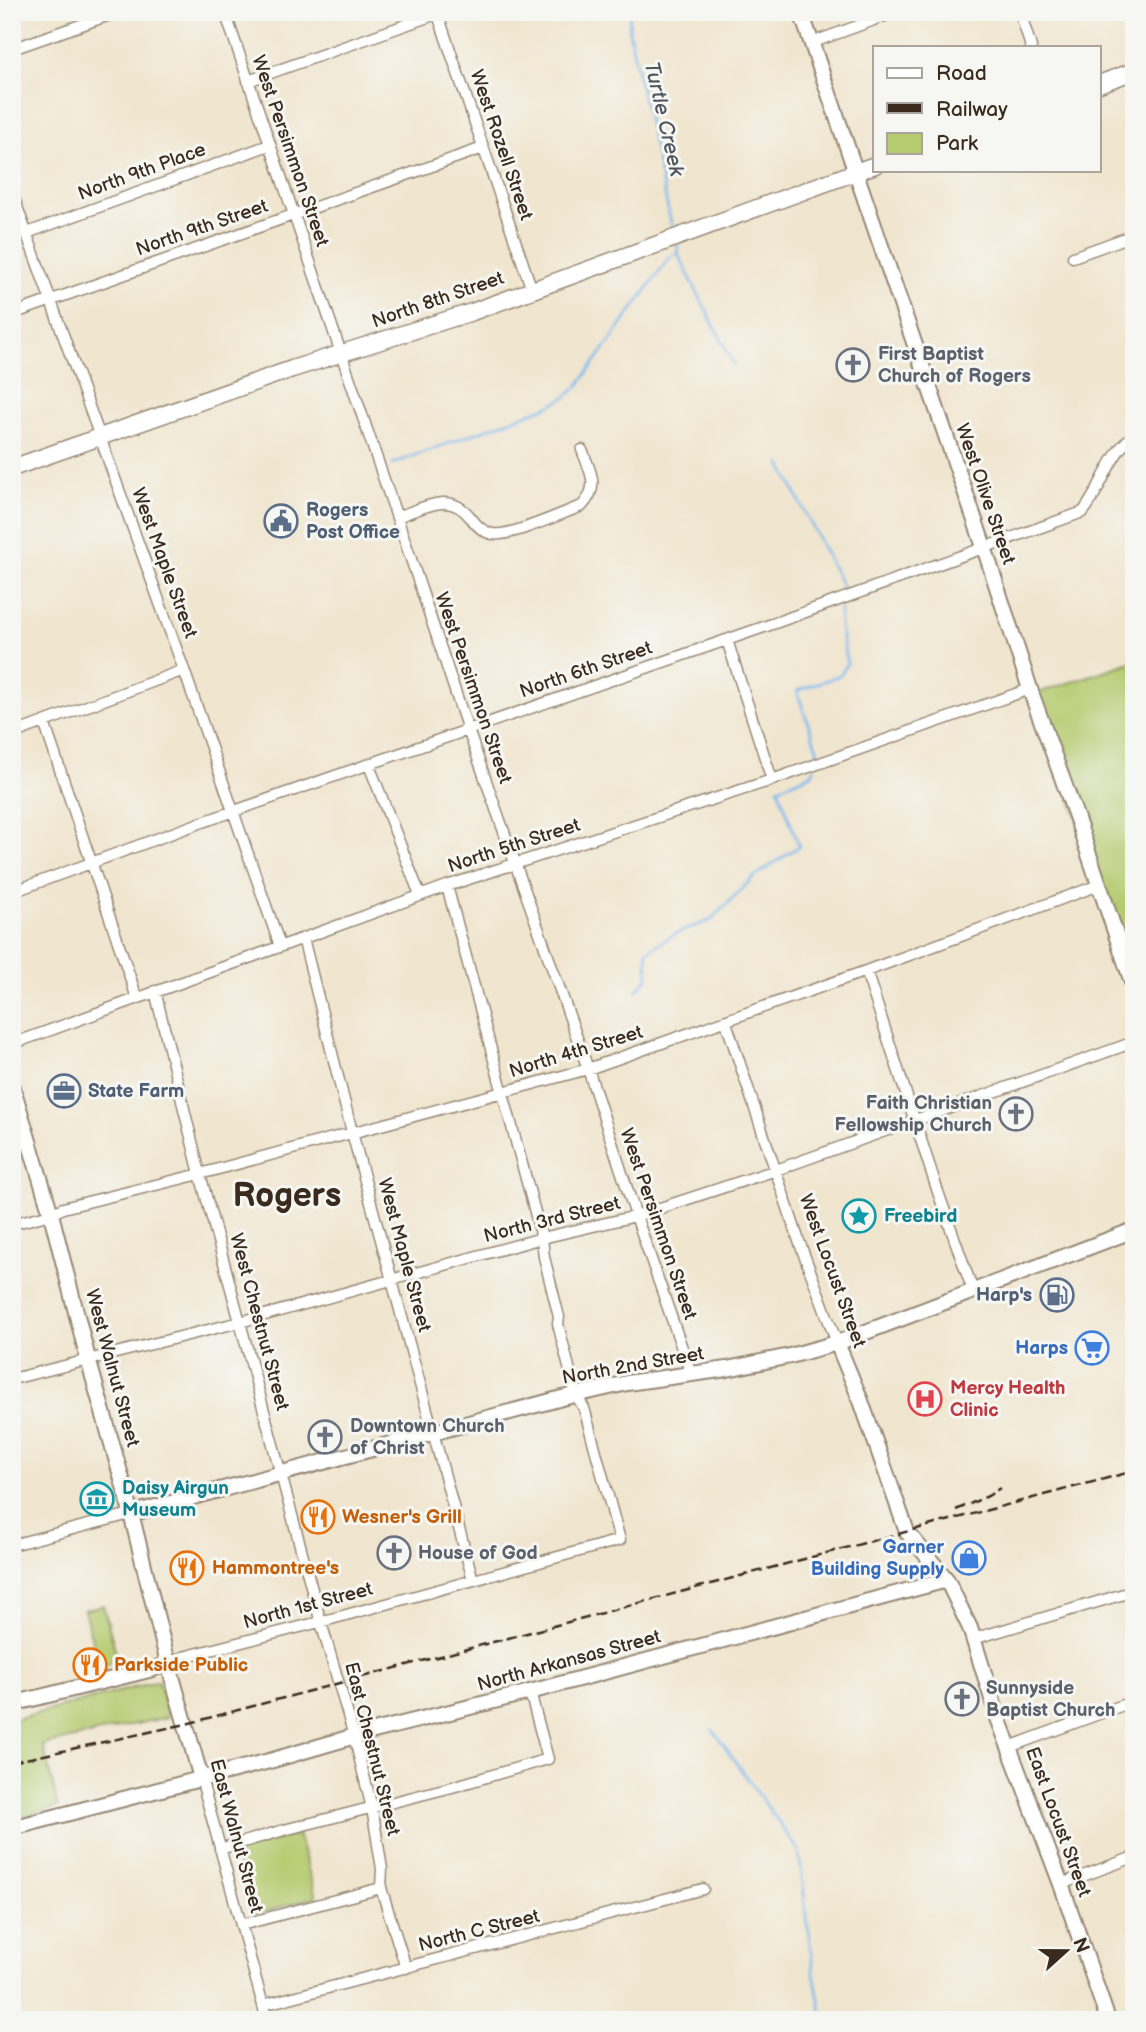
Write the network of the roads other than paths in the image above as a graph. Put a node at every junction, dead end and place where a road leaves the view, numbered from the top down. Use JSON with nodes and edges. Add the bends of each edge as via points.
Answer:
{"nodes":[{"id":1,"x":118,"y":12,"type":"edge"},
{"id":2,"x":225,"y":12,"type":"edge"},
{"id":3,"x":801,"y":12,"type":"edge"},
{"id":4,"x":896,"y":12,"type":"edge"},
{"id":5,"x":1020,"y":12,"type":"edge"},
{"id":6,"x":439,"y":13,"type":"edge"},
{"id":7,"x":811,"y":43,"type":"junction"},
{"id":8,"x":1031,"y":46,"type":"edge"},
{"id":9,"x":12,"y":49,"type":"edge"},
{"id":10,"x":1134,"y":71,"type":"edge"},
{"id":11,"x":248,"y":81,"type":"junction"},
{"id":12,"x":1100,"y":84,"type":"edge"},
{"id":13,"x":269,"y":145,"type":"junction"},
{"id":14,"x":483,"y":148,"type":"junction"},
{"id":15,"x":873,"y":166,"type":"edge"},
{"id":16,"x":857,"y":172,"type":"junction"},
{"id":17,"x":12,"y":193,"type":"edge"},
{"id":18,"x":293,"y":215,"type":"junction"},
{"id":19,"x":27,"y":233,"type":"junction"},
{"id":20,"x":1134,"y":235,"type":"edge"},
{"id":21,"x":1073,"y":257,"type":"dead end"},
{"id":22,"x":532,"y":290,"type":"junction"},
{"id":23,"x":51,"y":299,"type":"junction"},
{"id":24,"x":12,"y":314,"type":"edge"},
{"id":25,"x":341,"y":354,"type":"junction"},
{"id":26,"x":1134,"y":436,"type":"edge"},
{"id":27,"x":99,"y":437,"type":"junction"},
{"id":28,"x":582,"y":450,"type":"dead end"},
{"id":29,"x":12,"y":468,"type":"edge"},
{"id":30,"x":397,"y":517,"type":"junction"},
{"id":31,"x":984,"y":547,"type":"junction"},
{"id":32,"x":727,"y":640,"type":"junction"},
{"id":33,"x":184,"y":670,"type":"junction"},
{"id":34,"x":1030,"y":689,"type":"junction"},
{"id":35,"x":44,"y":722,"type":"junction"},
{"id":36,"x":468,"y":730,"type":"junction"},
{"id":37,"x":12,"y":734,"type":"edge"},
{"id":38,"x":369,"y":765,"type":"junction"},
{"id":39,"x":772,"y":780,"type":"junction"},
{"id":40,"x":234,"y":812,"type":"junction"},
{"id":41,"x":92,"y":863,"type":"junction"},
{"id":42,"x":516,"y":865,"type":"junction"},
{"id":43,"x":447,"y":886,"type":"junction"},
{"id":44,"x":1099,"y":886,"type":"junction"},
{"id":45,"x":12,"y":892,"type":"edge"},
{"id":46,"x":420,"y":895,"type":"junction"},
{"id":47,"x":303,"y":938,"type":"junction"},
{"id":48,"x":280,"y":946,"type":"junction"},
{"id":49,"x":866,"y":971,"type":"junction"},
{"id":50,"x":1134,"y":988,"type":"edge"},
{"id":51,"x":155,"y":991,"type":"junction"},
{"id":52,"x":137,"y":998,"type":"junction"},
{"id":53,"x":726,"y":1022,"type":"junction"},
{"id":54,"x":1134,"y":1042,"type":"edge"},
{"id":55,"x":12,"y":1044,"type":"edge"},
{"id":56,"x":588,"y":1069,"type":"junction"},
{"id":57,"x":12,"y":1086,"type":"edge"},
{"id":58,"x":502,"y":1092,"type":"junction"},
{"id":59,"x":914,"y":1120,"type":"junction"},
{"id":60,"x":352,"y":1132,"type":"junction"},
{"id":61,"x":776,"y":1170,"type":"junction"},
{"id":62,"x":200,"y":1174,"type":"junction"},
{"id":63,"x":51,"y":1214,"type":"junction"},
{"id":64,"x":636,"y":1216,"type":"junction"},
{"id":65,"x":12,"y":1224,"type":"edge"},
{"id":66,"x":1134,"y":1230,"type":"edge"},
{"id":67,"x":542,"y":1238,"type":"junction"},
{"id":68,"x":392,"y":1281,"type":"junction"},
{"id":69,"x":973,"y":1291,"type":"junction"},
{"id":70,"x":240,"y":1322,"type":"junction"},
{"id":71,"x":837,"y":1343,"type":"junction"},
{"id":72,"x":88,"y":1359,"type":"junction"},
{"id":73,"x":691,"y":1374,"type":"junction"},
{"id":74,"x":12,"y":1380,"type":"edge"},
{"id":75,"x":576,"y":1395,"type":"junction"},
{"id":76,"x":434,"y":1433,"type":"junction"},
{"id":77,"x":282,"y":1472,"type":"junction"},
{"id":78,"x":130,"y":1514,"type":"junction"},
{"id":79,"x":907,"y":1532,"type":"joint"},
{"id":80,"x":12,"y":1545,"type":"edge"},
{"id":81,"x":473,"y":1580,"type":"junction"},
{"id":82,"x":947,"y":1580,"type":"junction"},
{"id":83,"x":1131,"y":1592,"type":"edge"},
{"id":84,"x":1134,"y":1607,"type":"edge"},
{"id":85,"x":321,"y":1621,"type":"junction"},
{"id":86,"x":973,"y":1639,"type":"junction"},
{"id":87,"x":168,"y":1663,"type":"junction"},
{"id":88,"x":12,"y":1688,"type":"edge"},
{"id":89,"x":530,"y":1692,"type":"junction"},
{"id":90,"x":1134,"y":1701,"type":"edge"},
{"id":91,"x":14,"y":1703,"type":"edge"},
{"id":92,"x":354,"y":1737,"type":"junction"},
{"id":93,"x":1009,"y":1747,"type":"junction"},
{"id":94,"x":201,"y":1778,"type":"junction"},
{"id":95,"x":372,"y":1808,"type":"junction"},
{"id":96,"x":12,"y":1828,"type":"edge"},
{"id":97,"x":220,"y":1849,"type":"junction"},
{"id":98,"x":1134,"y":1857,"type":"edge"},
{"id":99,"x":1061,"y":1884,"type":"junction"},
{"id":100,"x":380,"y":1888,"type":"junction"},
{"id":101,"x":703,"y":1889,"type":"dead end"},
{"id":102,"x":241,"y":1926,"type":"junction"},
{"id":103,"x":406,"y":1968,"type":"junction"},
{"id":104,"x":263,"y":2005,"type":"junction"},
{"id":105,"x":267,"y":2020,"type":"edge"},
{"id":106,"x":1108,"y":2020,"type":"edge"}],
"edges":[{"from":1,"to":9,"type":"street"},
{"from":2,"to":11,"type":"street","name":"West Persimmon Street"},
{"from":3,"to":7,"type":"main road","name":"West Olive Street"},
{"from":4,"to":7,"type":"street"},
{"from":5,"to":8,"type":"street"},
{"from":6,"to":11,"type":"street"},
{"from":6,"to":14,"type":"street","name":"West Rozell Street"},
{"from":7,"to":16,"type":"main road","name":"West Olive Street"},
{"from":10,"to":12,"type":"main road"},
{"from":11,"to":13,"type":"street","name":"West Persimmon Street"},
{"from":13,"to":18,"type":"street","name":"West Persimmon Street"},
{"from":13,"to":19,"type":"street","name":"North 9th Place"},
{"from":14,"to":18,"type":"street","name":"North 9th Street"},
{"from":14,"to":22,"type":"street","name":"West Rozell Street"},
{"from":15,"to":16,"type":"main road","name":"North 8th Street"},
{"from":16,"to":22,"type":"main road","name":"North 8th Street"},
{"from":16,"to":31,"type":"main road","name":"West Olive Street"},
{"from":17,"to":19,"type":"street","name":"West Maple Street"},
{"from":18,"to":23,"type":"street","name":"North 9th Street"},
{"from":18,"to":25,"type":"street","name":"West Persimmon Street"},
{"from":19,"to":23,"type":"street","name":"West Maple Street"},
{"from":20,"to":21,"type":"street"},
{"from":22,"to":25,"type":"main road","name":"North 8th Street"},
{"from":23,"to":24,"type":"street","name":"North 9th Street"},
{"from":23,"to":27,"type":"street","name":"West Maple Street"},
{"from":25,"to":27,"type":"main road","name":"North 8th Street"},
{"from":25,"to":30,"type":"street","name":"West Persimmon Street"},
{"from":26,"to":31,"type":"street","name":"North 6th Street","via":[[1114,458],[1083,512]]},
{"from":27,"to":29,"type":"main road","name":"North 8th Street"},
{"from":27,"to":33,"type":"street","name":"West Maple Street"},
{"from":28,"to":30,"type":"street","via":[[593,478],[591,496],[582,506],[503,535],[485,532],[453,503],[441,502]]},
{"from":30,"to":36,"type":"street","name":"West Persimmon Street"},
{"from":31,"to":32,"type":"street","name":"North 6th Street"},
{"from":31,"to":34,"type":"main road","name":"West Olive Street"},
{"from":32,"to":36,"type":"street","name":"North 6th Street"},
{"from":32,"to":39,"type":"street"},
{"from":33,"to":35,"type":"street"},
{"from":33,"to":40,"type":"street","name":"West Maple Street"},
{"from":34,"to":39,"type":"street","name":"North 5th Street"},
{"from":34,"to":44,"type":"main road","name":"West Olive Street"},
{"from":35,"to":37,"type":"street"},
{"from":35,"to":41,"type":"street"},
{"from":36,"to":38,"type":"street","name":"North 6th Street"},
{"from":36,"to":42,"type":"street","name":"West Persimmon Street"},
{"from":38,"to":40,"type":"street","name":"North 6th Street"},
{"from":38,"to":46,"type":"street"},
{"from":39,"to":42,"type":"street","name":"North 5th Street"},
{"from":40,"to":41,"type":"street","name":"North 6th Street"},
{"from":40,"to":48,"type":"street","name":"West Maple Street"},
{"from":41,"to":45,"type":"street","name":"North 6th Street"},
{"from":41,"to":52,"type":"street"},
{"from":42,"to":43,"type":"street","name":"North 5th Street"},
{"from":42,"to":56,"type":"street","name":"West Persimmon Street"},
{"from":43,"to":46,"type":"street","name":"North 5th Street"},
{"from":43,"to":58,"type":"street"},
{"from":44,"to":49,"type":"street","name":"North 4th Street"},
{"from":44,"to":50,"type":"main road","name":"West Olive Street"},
{"from":46,"to":47,"type":"street","name":"North 5th Street"},
{"from":47,"to":48,"type":"street","name":"North 5th Street"},
{"from":47,"to":60,"type":"street","name":"West Maple Street"},
{"from":48,"to":51,"type":"street","name":"North 5th Street"},
{"from":49,"to":53,"type":"street","name":"North 4th Street"},
{"from":49,"to":59,"type":"street"},
{"from":51,"to":52,"type":"street","name":"North 5th Street"},
{"from":51,"to":62,"type":"street","name":"West Chestnut Street"},
{"from":52,"to":55,"type":"street","name":"North 5th Street"},
{"from":53,"to":56,"type":"street","name":"North 4th Street"},
{"from":53,"to":61,"type":"street","name":"West Locust Street"},
{"from":54,"to":59,"type":"street","name":"North 3rd Street"},
{"from":56,"to":58,"type":"street","name":"North 4th Street"},
{"from":56,"to":64,"type":"street","name":"West Persimmon Street"},
{"from":57,"to":63,"type":"main road","name":"West Walnut Street"},
{"from":58,"to":60,"type":"street","name":"North 4th Street"},
{"from":58,"to":67,"type":"street"},
{"from":59,"to":61,"type":"street","name":"North 3rd Street"},
{"from":59,"to":69,"type":"street"},
{"from":60,"to":62,"type":"street","name":"North 4th Street"},
{"from":60,"to":68,"type":"street","name":"West Maple Street"},
{"from":61,"to":64,"type":"street","name":"North 3rd Street"},
{"from":61,"to":71,"type":"street","name":"West Locust Street"},
{"from":62,"to":63,"type":"street","name":"North 4th Street"},
{"from":62,"to":70,"type":"street","name":"West Chestnut Street"},
{"from":63,"to":65,"type":"street","name":"North 4th Street"},
{"from":63,"to":72,"type":"main road","name":"West Walnut Street"},
{"from":64,"to":67,"type":"street","name":"North 3rd Street"},
{"from":64,"to":73,"type":"street","name":"West Persimmon Street"},
{"from":66,"to":69,"type":"main road","name":"North 2nd Street"},
{"from":67,"to":68,"type":"street","name":"North 3rd Street"},
{"from":67,"to":75,"type":"street"},
{"from":68,"to":70,"type":"street","name":"North 3rd Street"},
{"from":68,"to":76,"type":"street","name":"West Maple Street"},
{"from":69,"to":71,"type":"main road","name":"North 2nd Street"},
{"from":70,"to":72,"type":"street","name":"North 3rd Street"},
{"from":70,"to":77,"type":"street","name":"West Chestnut Street"},
{"from":71,"to":73,"type":"main road","name":"North 2nd Street","via":[[779,1359]]},
{"from":71,"to":79,"type":"main road","name":"West Locust Street"},
{"from":72,"to":74,"type":"street","name":"North 3rd Street"},
{"from":72,"to":78,"type":"main road","name":"West Walnut Street"},
{"from":73,"to":75,"type":"main road","name":"North 2nd Street"},
{"from":75,"to":76,"type":"main road","name":"North 2nd Street"},
{"from":75,"to":81,"type":"street","name":"North 1st Street","via":[[584,1408],[620,1540]]},
{"from":76,"to":77,"type":"main road","name":"North 2nd Street"},
{"from":76,"to":81,"type":"street","name":"West Maple Street"},
{"from":77,"to":78,"type":"main road","name":"North 2nd Street"},
{"from":77,"to":85,"type":"street","name":"West Chestnut Street"},
{"from":78,"to":80,"type":"street"},
{"from":78,"to":87,"type":"main road","name":"West Walnut Street"},
{"from":79,"to":82,"type":"main road","name":"East Locust Street"},
{"from":81,"to":85,"type":"street","name":"North 1st Street"},
{"from":82,"to":86,"type":"main road","name":"East Locust Street"},
{"from":82,"to":89,"type":"main road","name":"North Arkansas Street"},
{"from":83,"to":84,"type":"street"},
{"from":83,"to":86,"type":"street"},
{"from":85,"to":87,"type":"street","name":"North 1st Street"},
{"from":85,"to":92,"type":"street","name":"East Chestnut Street"},
{"from":86,"to":93,"type":"main road","name":"East Locust Street"},
{"from":87,"to":91,"type":"main road"},
{"from":87,"to":94,"type":"main road","name":"East Walnut Street"},
{"from":88,"to":91,"type":"street"},
{"from":89,"to":92,"type":"main road","name":"North Arkansas Street"},
{"from":89,"to":95,"type":"street","via":[[548,1759]]},
{"from":90,"to":93,"type":"street"},
{"from":92,"to":94,"type":"main road","name":"North Arkansas Street"},
{"from":92,"to":95,"type":"street","name":"East Chestnut Street"},
{"from":93,"to":99,"type":"main road","name":"East Locust Street"},
{"from":94,"to":96,"type":"main road","name":"North Arkansas Street"},
{"from":94,"to":97,"type":"street","name":"East Walnut Street"},
{"from":95,"to":97,"type":"street"},
{"from":95,"to":100,"type":"street","name":"East Chestnut Street","via":[[382,1870]]},
{"from":97,"to":102,"type":"street","name":"East Walnut Street"},
{"from":98,"to":99,"type":"street"},
{"from":99,"to":106,"type":"main road","name":"East Locust Street"},
{"from":100,"to":102,"type":"street"},
{"from":100,"to":103,"type":"street","name":"East Chestnut Street"},
{"from":101,"to":103,"type":"street","name":"North C Street"},
{"from":102,"to":104,"type":"street","name":"East Walnut Street"},
{"from":103,"to":104,"type":"street","name":"North C Street"},
{"from":104,"to":105,"type":"street","name":"East Walnut Street"}]}
